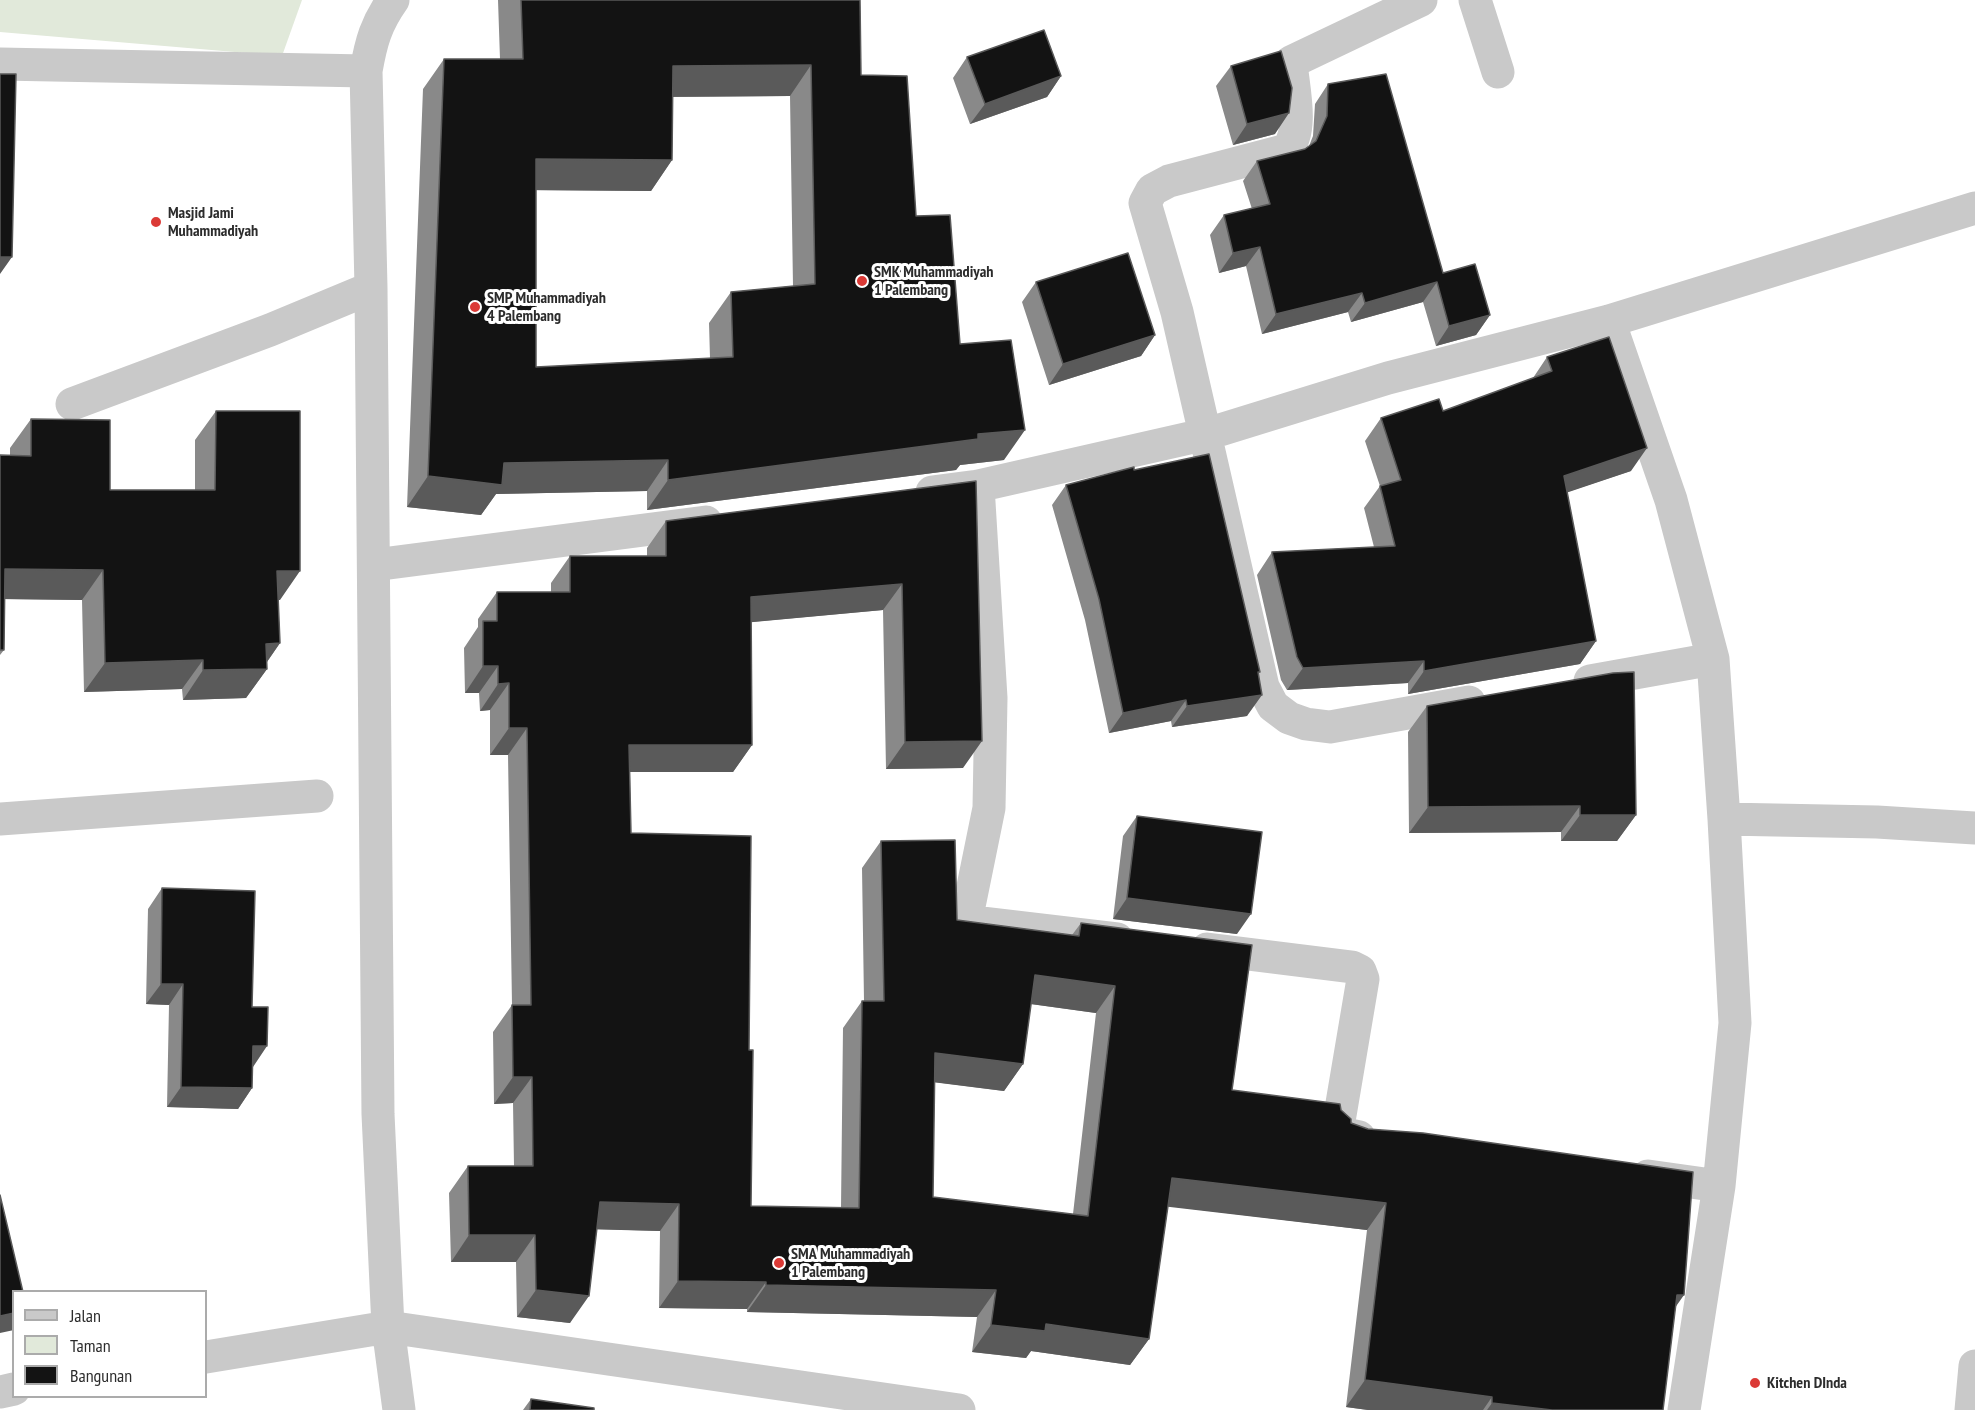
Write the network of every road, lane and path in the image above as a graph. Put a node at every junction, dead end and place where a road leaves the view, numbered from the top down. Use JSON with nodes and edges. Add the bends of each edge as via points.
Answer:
{"nodes":[{"id":1,"x":393,"y":0,"type":"edge"},
{"id":2,"x":1421,"y":0,"type":"edge"},
{"id":3,"x":1475,"y":0,"type":"edge"},
{"id":4,"x":0,"y":64,"type":"edge"},
{"id":5,"x":366,"y":71,"type":"junction"},
{"id":6,"x":1498,"y":72,"type":"dead end"},
{"id":7,"x":1975,"y":208,"type":"edge"},
{"id":8,"x":371,"y":288,"type":"junction"},
{"id":9,"x":1608,"y":321,"type":"junction"},
{"id":10,"x":72,"y":404,"type":"dead end"},
{"id":11,"x":1207,"y":434,"type":"junction"},
{"id":12,"x":978,"y":486,"type":"junction"},
{"id":13,"x":907,"y":495,"type":"edge"},
{"id":14,"x":741,"y":517,"type":"edge"},
{"id":15,"x":374,"y":565,"type":"junction"},
{"id":16,"x":1713,"y":659,"type":"junction"},
{"id":17,"x":1562,"y":686,"type":"edge"},
{"id":18,"x":1492,"y":698,"type":"edge"},
{"id":19,"x":317,"y":796,"type":"dead end"},
{"id":20,"x":1724,"y":819,"type":"junction"},
{"id":21,"x":0,"y":822,"type":"edge"},
{"id":22,"x":1975,"y":828,"type":"edge"},
{"id":23,"x":1384,"y":1139,"type":"edge"},
{"id":24,"x":1615,"y":1171,"type":"edge"},
{"id":25,"x":1719,"y":1186,"type":"junction"},
{"id":26,"x":388,"y":1327,"type":"junction"},
{"id":27,"x":207,"y":1357,"type":"edge"},
{"id":28,"x":1975,"y":1366,"type":"edge"},
{"id":29,"x":399,"y":1410,"type":"edge"},
{"id":30,"x":959,"y":1410,"type":"edge"},
{"id":31,"x":1684,"y":1410,"type":"edge"},
{"id":32,"x":1971,"y":1410,"type":"edge"}],
"edges":[{"from":1,"to":5,"type":"street","via":[[371,41]]},
{"from":2,"to":11,"type":"street","via":[[1291,62],[1297,125],[1294,142],[1287,150],[1169,181],[1148,196],[1145,203]]},
{"from":3,"to":6,"type":"street"},
{"from":4,"to":5,"type":"street"},
{"from":5,"to":8,"type":"street"},
{"from":7,"to":9,"type":"street"},
{"from":8,"to":10,"type":"street"},
{"from":8,"to":15,"type":"street"},
{"from":9,"to":11,"type":"street","via":[[1388,378]]},
{"from":9,"to":16,"type":"street","via":[[1671,500]]},
{"from":11,"to":12,"type":"street"},
{"from":11,"to":18,"type":"street","via":[[1263,687],[1273,706],[1289,718],[1330,727]]},
{"from":12,"to":13,"type":"street"},
{"from":12,"to":23,"type":"street","via":[[991,698],[989,808],[967,916],[973,922],[1360,971],[1363,979],[1339,1128],[1352,1137]]},
{"from":14,"to":15,"type":"street"},
{"from":15,"to":26,"type":"street","via":[[378,1114]]},
{"from":16,"to":17,"type":"street"},
{"from":16,"to":20,"type":"street"},
{"from":19,"to":21,"type":"street"},
{"from":20,"to":22,"type":"street"},
{"from":20,"to":25,"type":"street","via":[[1735,1023]]},
{"from":24,"to":25,"type":"street"},
{"from":25,"to":31,"type":"street"},
{"from":26,"to":27,"type":"street"},
{"from":26,"to":29,"type":"street"},
{"from":26,"to":30,"type":"street"},
{"from":28,"to":32,"type":"street"}]}
